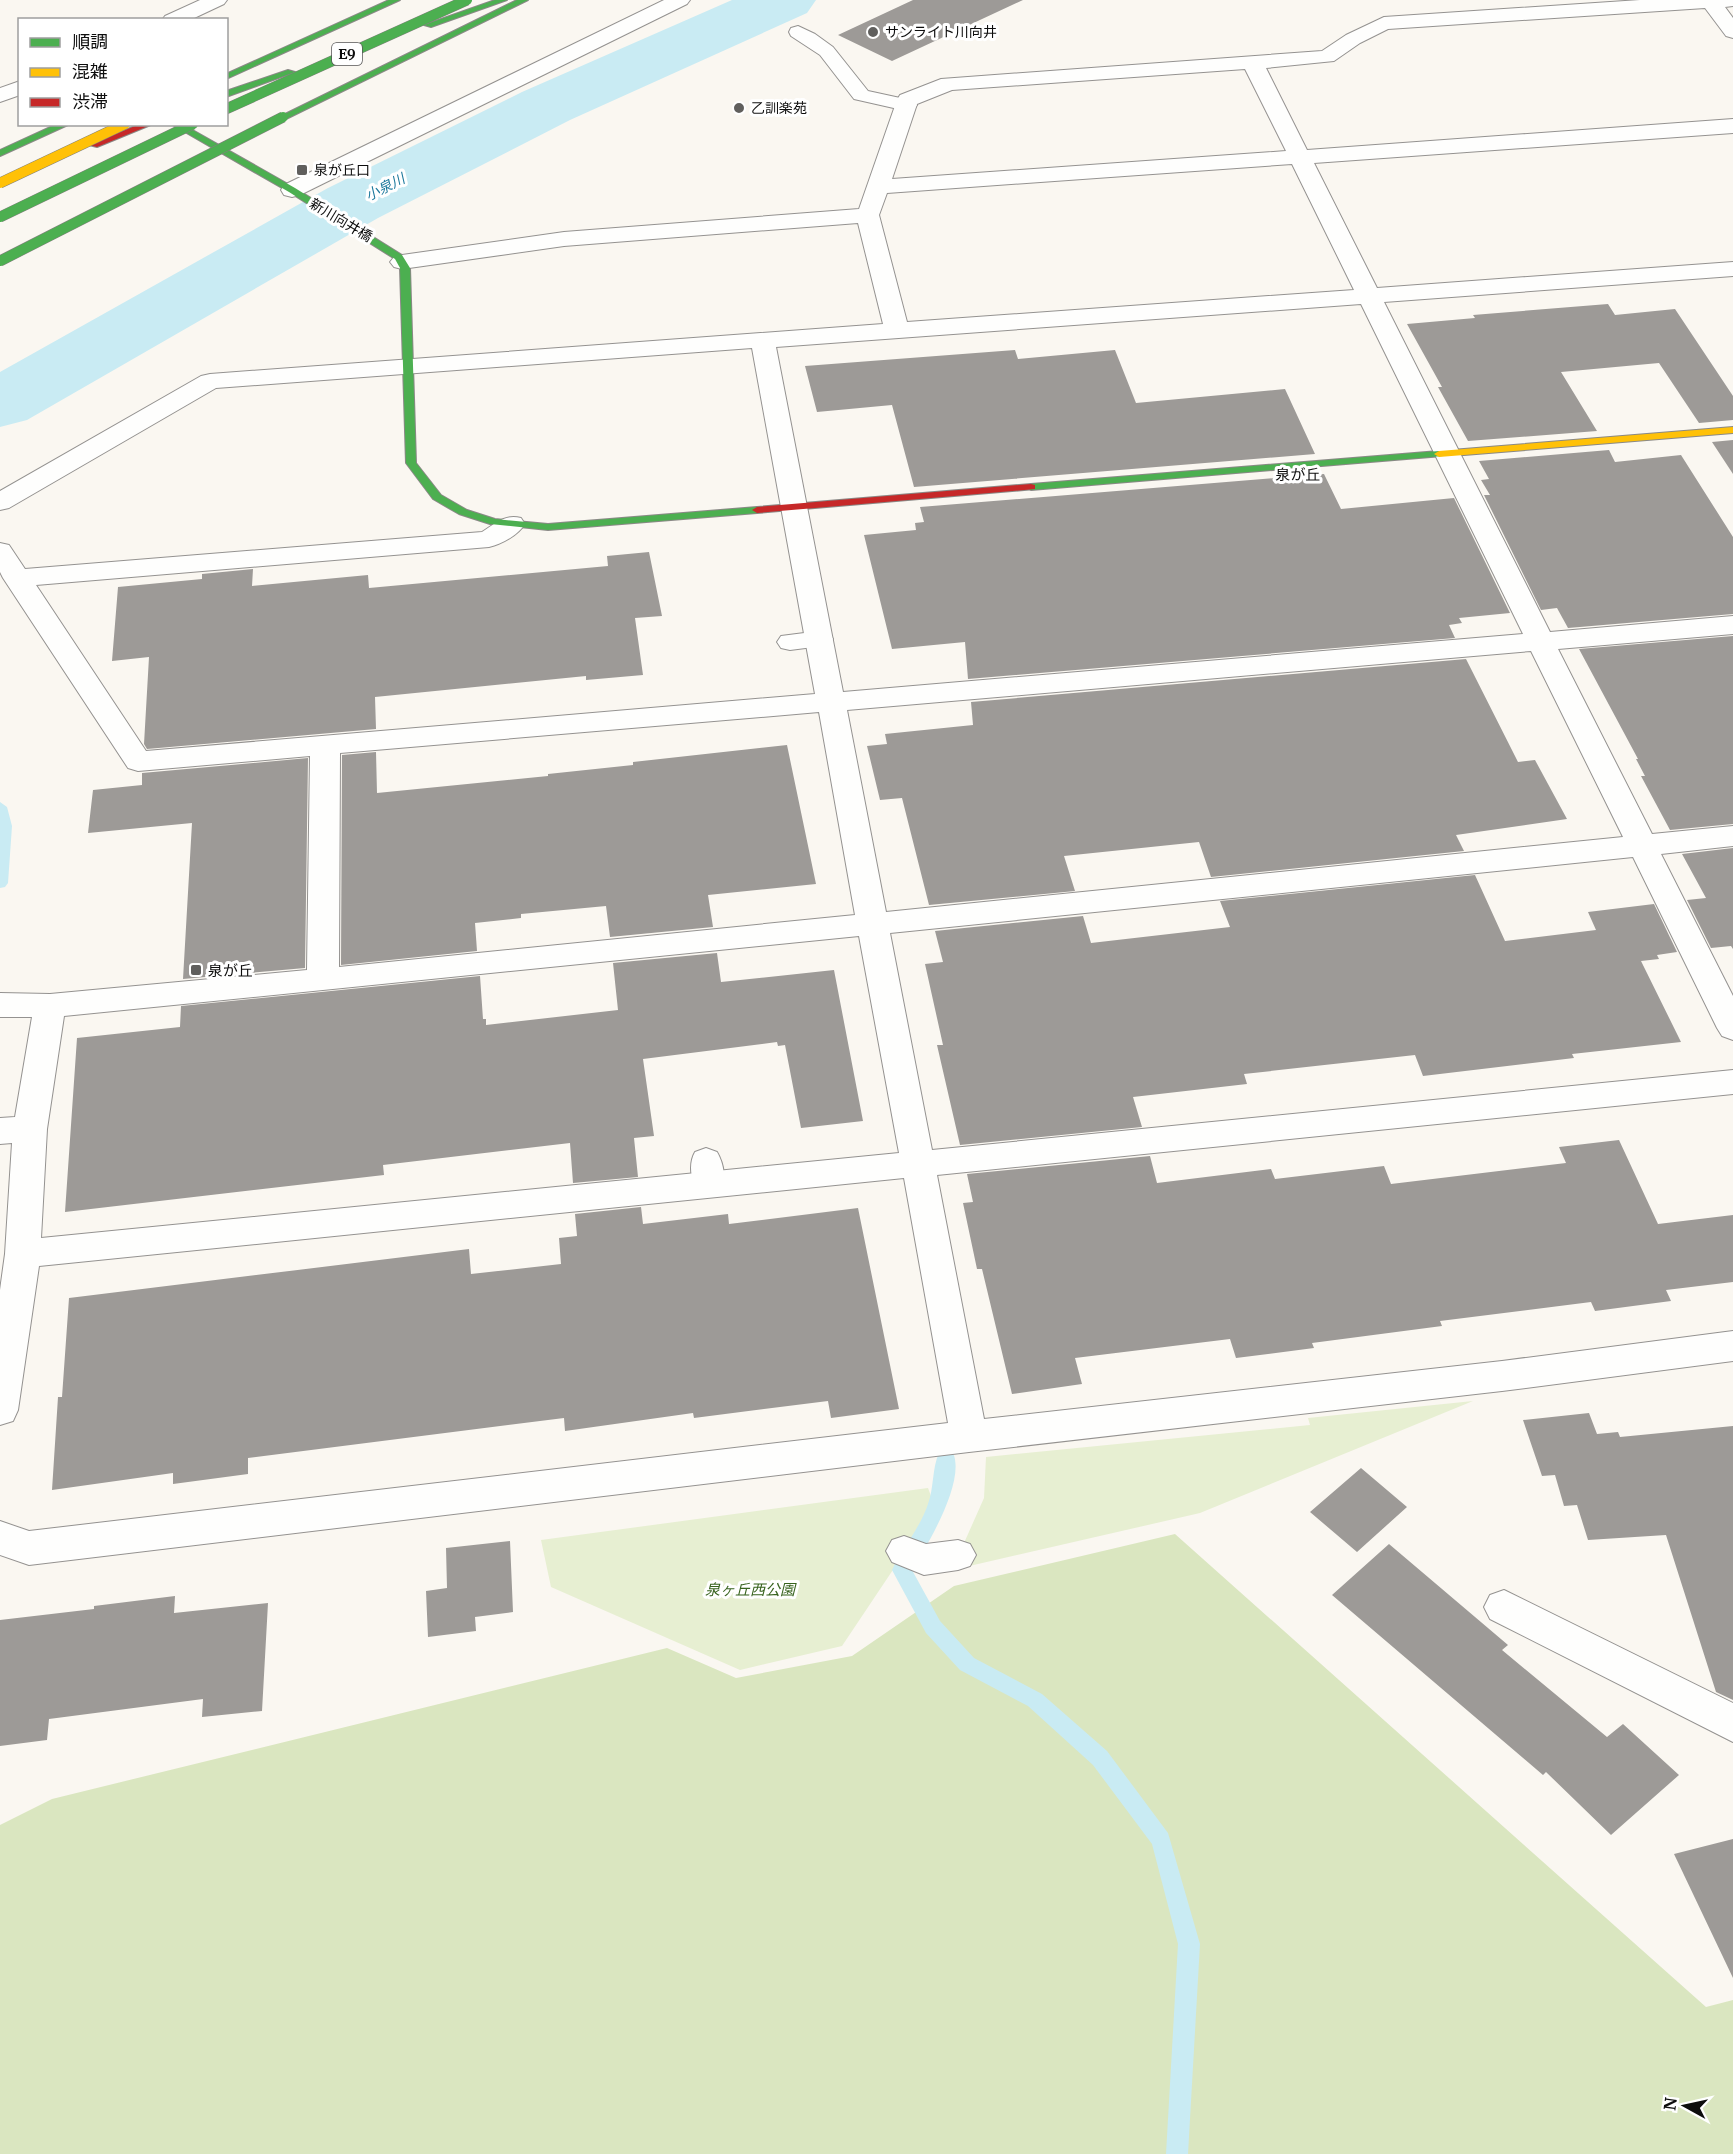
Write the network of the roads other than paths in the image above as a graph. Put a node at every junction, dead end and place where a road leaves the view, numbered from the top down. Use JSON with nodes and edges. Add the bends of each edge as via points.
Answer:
{"nodes":[{"id":1,"x":217,"y":0,"type":"edge"},
{"id":2,"x":396,"y":0,"type":"edge"},
{"id":3,"x":445,"y":0,"type":"edge"},
{"id":4,"x":467,"y":0,"type":"edge"},
{"id":5,"x":503,"y":0,"type":"edge"},
{"id":6,"x":524,"y":0,"type":"edge"},
{"id":7,"x":680,"y":0,"type":"edge"},
{"id":8,"x":1709,"y":0,"type":"edge"},
{"id":9,"x":1733,"y":0,"type":"edge"},
{"id":10,"x":1485,"y":8,"type":"edge"},
{"id":11,"x":176,"y":18,"type":"edge"},
{"id":12,"x":798,"y":32,"type":"dead end"},
{"id":13,"x":1733,"y":32,"type":"edge"},
{"id":14,"x":1252,"y":61,"type":"junction"},
{"id":15,"x":228,"y":76,"type":"edge"},
{"id":16,"x":248,"y":86,"type":"junction"},
{"id":17,"x":18,"y":88,"type":"edge"},
{"id":18,"x":228,"y":93,"type":"edge"},
{"id":19,"x":0,"y":96,"type":"edge"},
{"id":20,"x":907,"y":105,"type":"junction"},
{"id":21,"x":228,"y":108,"type":"edge"},
{"id":22,"x":61,"y":126,"type":"edge"},
{"id":23,"x":121,"y":126,"type":"edge"},
{"id":24,"x":144,"y":126,"type":"edge"},
{"id":25,"x":179,"y":126,"type":"edge"},
{"id":26,"x":189,"y":126,"type":"edge"},
{"id":27,"x":1733,"y":126,"type":"edge"},
{"id":28,"x":0,"y":153,"type":"edge"},
{"id":29,"x":1300,"y":157,"type":"junction"},
{"id":30,"x":0,"y":182,"type":"edge"},
{"id":31,"x":880,"y":187,"type":"junction"},
{"id":32,"x":295,"y":191,"type":"junction"},
{"id":33,"x":868,"y":215,"type":"junction"},
{"id":34,"x":0,"y":217,"type":"edge"},
{"id":35,"x":0,"y":261,"type":"edge"},
{"id":36,"x":402,"y":262,"type":"junction"},
{"id":37,"x":1733,"y":269,"type":"edge"},
{"id":38,"x":1369,"y":296,"type":"junction"},
{"id":39,"x":897,"y":330,"type":"junction"},
{"id":40,"x":763,"y":340,"type":"junction"},
{"id":41,"x":409,"y":366,"type":"junction"},
{"id":42,"x":1733,"y":430,"type":"edge"},
{"id":43,"x":1447,"y":453,"type":"junction"},
{"id":44,"x":0,"y":502,"type":"edge"},
{"id":45,"x":795,"y":507,"type":"junction"},
{"id":46,"x":512,"y":524,"type":"junction"},
{"id":47,"x":0,"y":551,"type":"edge"},
{"id":48,"x":17,"y":578,"type":"junction"},
{"id":49,"x":1733,"y":625,"type":"edge"},
{"id":50,"x":820,"y":639,"type":"junction"},
{"id":51,"x":790,"y":642,"type":"dead end"},
{"id":52,"x":1541,"y":642,"type":"junction"},
{"id":53,"x":832,"y":702,"type":"junction"},
{"id":54,"x":326,"y":745,"type":"junction"},
{"id":55,"x":1733,"y":836,"type":"edge"},
{"id":56,"x":1642,"y":845,"type":"junction"},
{"id":57,"x":873,"y":924,"type":"junction"},
{"id":58,"x":323,"y":980,"type":"junction"},
{"id":59,"x":0,"y":1005,"type":"edge"},
{"id":60,"x":50,"y":1006,"type":"junction"},
{"id":61,"x":1733,"y":1028,"type":"edge"},
{"id":62,"x":1733,"y":1082,"type":"edge"},
{"id":63,"x":15,"y":1130,"type":"edge"},
{"id":64,"x":918,"y":1163,"type":"junction"},
{"id":65,"x":23,"y":1254,"type":"junction"},
{"id":66,"x":1733,"y":1346,"type":"edge"},
{"id":67,"x":0,"y":1410,"type":"edge"},
{"id":68,"x":969,"y":1436,"type":"junction"},
{"id":69,"x":0,"y":1538,"type":"edge"},
{"id":70,"x":912,"y":1554,"type":"dead end"},
{"id":71,"x":958,"y":1555,"type":"dead end"},
{"id":72,"x":1504,"y":1607,"type":"dead end"},
{"id":73,"x":1733,"y":1723,"type":"edge"}],
"edges":[{"from":1,"to":11,"type":"street"},
{"from":2,"to":15,"type":"main road","number":"E9"},
{"from":3,"to":16,"type":"main road"},
{"from":4,"to":21,"type":"main road","number":"E9","bridge":true},
{"from":5,"to":16,"type":"main road"},
{"from":6,"to":35,"type":"main road","bridge":true},
{"from":7,"to":32,"type":"street"},
{"from":8,"to":9,"type":"street"},
{"from":8,"to":10,"type":"street"},
{"from":8,"to":13,"type":"street"},
{"from":10,"to":14,"type":"street","via":[[1384,23],[1327,57]]},
{"from":12,"to":20,"type":"lane","via":[[816,41],[837,60],[861,95]]},
{"from":14,"to":20,"type":"street","via":[[949,84],[908,100]]},
{"from":14,"to":29,"type":"street"},
{"from":16,"to":18,"type":"main road"},
{"from":17,"to":19,"type":"street"},
{"from":20,"to":31,"type":"street"},
{"from":22,"to":28,"type":"main road"},
{"from":23,"to":30,"type":"main road","bridge":true},
{"from":24,"to":30,"type":"main road"},
{"from":25,"to":32,"type":"main road","name":"新川向井橋"},
{"from":26,"to":34,"type":"main road","bridge":true},
{"from":27,"to":29,"type":"street"},
{"from":29,"to":31,"type":"street"},
{"from":29,"to":38,"type":"street"},
{"from":31,"to":33,"type":"street"},
{"from":32,"to":36,"type":"main road","name":"新川向井橋","via":[[385,247]]},
{"from":33,"to":36,"type":"street","via":[[564,239]]},
{"from":33,"to":39,"type":"street"},
{"from":36,"to":41,"type":"main road"},
{"from":37,"to":38,"type":"street"},
{"from":38,"to":39,"type":"street"},
{"from":38,"to":43,"type":"street"},
{"from":39,"to":40,"type":"street"},
{"from":40,"to":41,"type":"street"},
{"from":40,"to":45,"type":"street"},
{"from":41,"to":44,"type":"street","via":[[210,381]]},
{"from":41,"to":46,"type":"main road","via":[[411,463],[436,497],[463,512]]},
{"from":42,"to":43,"type":"main road"},
{"from":43,"to":45,"type":"main road"},
{"from":43,"to":52,"type":"street"},
{"from":45,"to":46,"type":"main road","via":[[548,527]]},
{"from":45,"to":50,"type":"street"},
{"from":46,"to":48,"type":"street","via":[[489,539]]},
{"from":47,"to":48,"type":"street"},
{"from":48,"to":54,"type":"street","via":[[138,761]]},
{"from":49,"to":52,"type":"street"},
{"from":50,"to":51,"type":"lane"},
{"from":50,"to":53,"type":"street"},
{"from":52,"to":53,"type":"street"},
{"from":52,"to":56,"type":"street"},
{"from":53,"to":54,"type":"street"},
{"from":53,"to":57,"type":"street"},
{"from":54,"to":58,"type":"street"},
{"from":55,"to":56,"type":"street"},
{"from":56,"to":57,"type":"street"},
{"from":56,"to":61,"type":"street"},
{"from":57,"to":58,"type":"street"},
{"from":57,"to":64,"type":"street"},
{"from":58,"to":60,"type":"street"},
{"from":59,"to":60,"type":"street"},
{"from":60,"to":63,"type":"street"},
{"from":62,"to":64,"type":"street"},
{"from":63,"to":65,"type":"street"},
{"from":64,"to":65,"type":"street","via":[[708,1172]]},
{"from":64,"to":68,"type":"street"},
{"from":65,"to":67,"type":"street"},
{"from":66,"to":68,"type":"street"},
{"from":68,"to":69,"type":"street","via":[[29,1548]]},
{"from":70,"to":71,"type":"lane","via":[[924,1560]]},
{"from":72,"to":73,"type":"street"}]}
